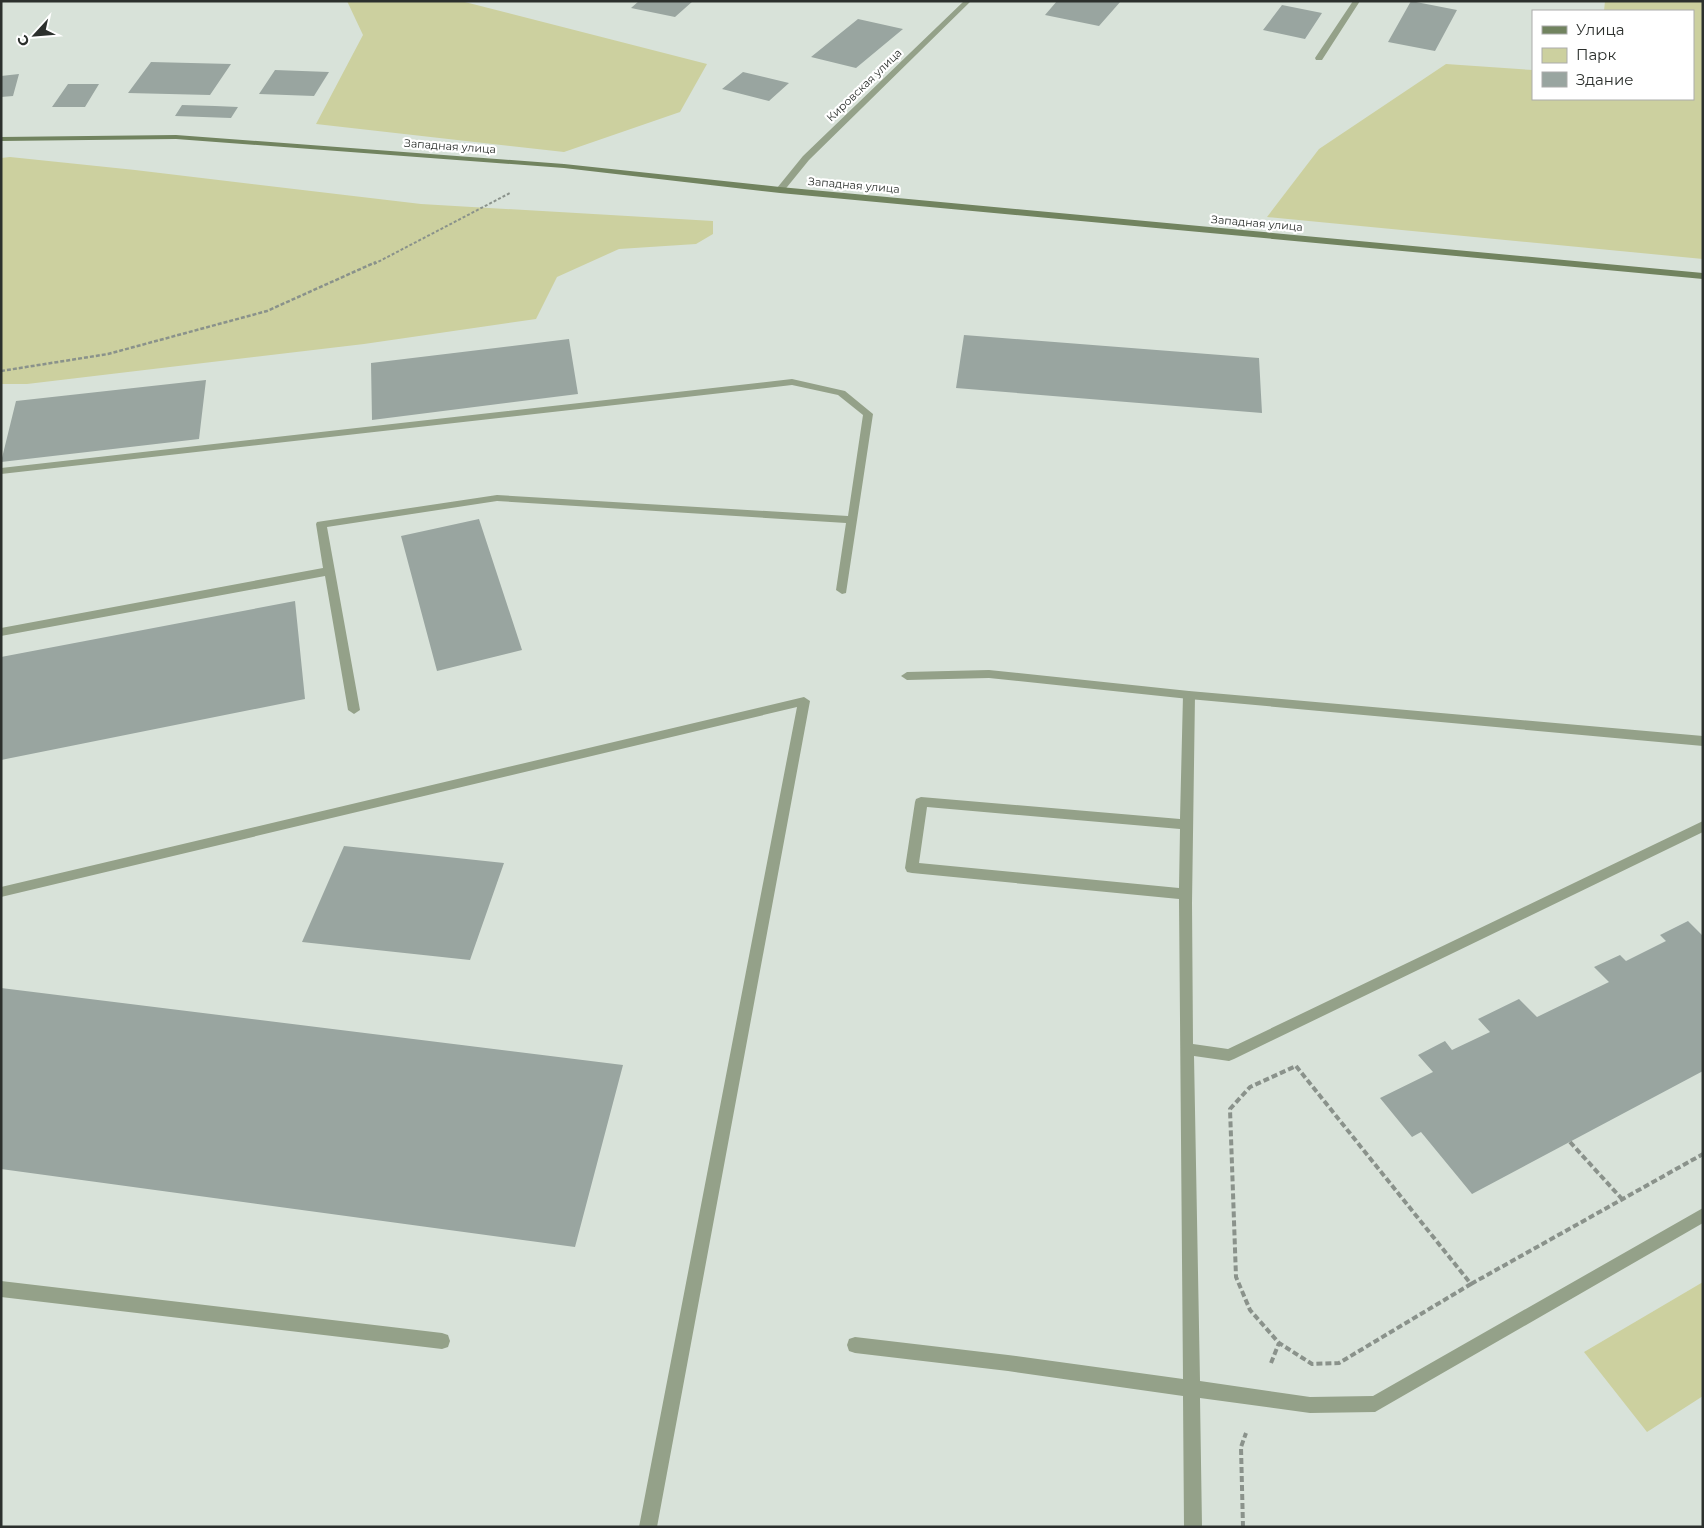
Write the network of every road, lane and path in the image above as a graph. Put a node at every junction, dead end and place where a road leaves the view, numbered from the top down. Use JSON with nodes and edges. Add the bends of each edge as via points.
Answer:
{"nodes":[{"id":1,"x":968,"y":1,"type":"edge"},
{"id":2,"x":1357,"y":1,"type":"edge"},
{"id":3,"x":1319,"y":58,"type":"dead end"},
{"id":4,"x":1,"y":139,"type":"edge"},
{"id":5,"x":780,"y":190,"type":"junction"},
{"id":6,"x":513,"y":192,"type":"dead end"},
{"id":7,"x":1703,"y":276,"type":"edge"},
{"id":8,"x":1,"y":371,"type":"edge"},
{"id":9,"x":1,"y":471,"type":"edge"},
{"id":10,"x":852,"y":520,"type":"junction"},
{"id":11,"x":329,"y":571,"type":"junction"},
{"id":12,"x":842,"y":590,"type":"dead end"},
{"id":13,"x":1,"y":632,"type":"edge"},
{"id":14,"x":907,"y":676,"type":"dead end"},
{"id":15,"x":1189,"y":695,"type":"junction"},
{"id":16,"x":354,"y":710,"type":"dead end"},
{"id":17,"x":1703,"y":741,"type":"edge"},
{"id":18,"x":1185,"y":824,"type":"junction"},
{"id":19,"x":1703,"y":826,"type":"edge"},
{"id":20,"x":1,"y":892,"type":"edge"},
{"id":21,"x":1186,"y":894,"type":"junction"},
{"id":22,"x":1186,"y":1049,"type":"junction"},
{"id":23,"x":1570,"y":1142,"type":"dead end"},
{"id":24,"x":1703,"y":1154,"type":"edge"},
{"id":25,"x":1622,"y":1199,"type":"junction"},
{"id":26,"x":1703,"y":1215,"type":"edge"},
{"id":27,"x":1471,"y":1284,"type":"junction"},
{"id":28,"x":1,"y":1289,"type":"edge"},
{"id":29,"x":442,"y":1341,"type":"dead end"},
{"id":30,"x":855,"y":1345,"type":"dead end"},
{"id":31,"x":1192,"y":1389,"type":"junction"},
{"id":32,"x":648,"y":1527,"type":"edge"},
{"id":33,"x":1193,"y":1527,"type":"edge"}],
"edges":[{"from":1,"to":5,"type":"street","name":"Кировская улица","via":[[812,151]]},
{"from":2,"to":3,"type":"street"},
{"from":4,"to":5,"type":"street","name":"Западная улица","via":[[176,137],[254,142],[564,166]]},
{"from":5,"to":7,"type":"street","name":"Западная улица"},
{"from":6,"to":8,"type":"path","via":[[375,263],[267,310],[108,354]]},
{"from":9,"to":10,"type":"street","via":[[792,382],[841,393],[868,414]]},
{"from":10,"to":11,"type":"street","via":[[497,498],[321,524]]},
{"from":10,"to":12,"type":"street"},
{"from":11,"to":13,"type":"street"},
{"from":11,"to":16,"type":"street"},
{"from":14,"to":15,"type":"street","via":[[989,674]]},
{"from":15,"to":17,"type":"street"},
{"from":15,"to":18,"type":"street"},
{"from":18,"to":21,"type":"street"},
{"from":18,"to":21,"type":"street","via":[[921,802],[912,868]]},
{"from":19,"to":22,"type":"street","via":[[1229,1055]]},
{"from":20,"to":32,"type":"street","via":[[804,701]]},
{"from":21,"to":22,"type":"street"},
{"from":22,"to":31,"type":"street"},
{"from":23,"to":25,"type":"path"},
{"from":24,"to":25,"type":"path"},
{"from":25,"to":27,"type":"path"},
{"from":26,"to":31,"type":"street","via":[[1375,1404],[1310,1405]]},
{"from":27,"to":27,"type":"path","via":[[1339,1363],[1312,1364],[1278,1343],[1250,1310],[1236,1277],[1230,1109],[1250,1087],[1296,1066]]},
{"from":28,"to":29,"type":"street"},
{"from":30,"to":31,"type":"street"},
{"from":31,"to":33,"type":"street"}]}
